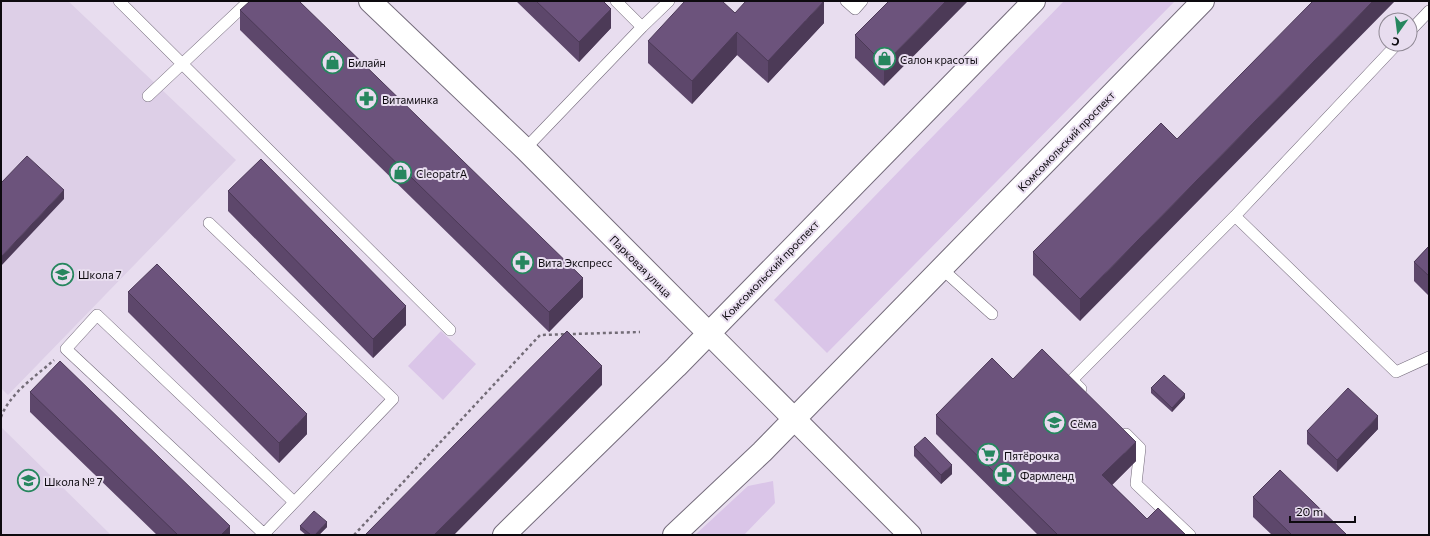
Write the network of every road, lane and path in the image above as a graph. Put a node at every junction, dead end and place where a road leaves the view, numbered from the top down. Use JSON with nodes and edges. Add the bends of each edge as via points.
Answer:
{"nodes":[{"id":1,"x":119,"y":1,"type":"edge"},
{"id":2,"x":248,"y":1,"type":"edge"},
{"id":3,"x":370,"y":1,"type":"edge"},
{"id":4,"x":616,"y":1,"type":"edge"},
{"id":5,"x":669,"y":1,"type":"edge"},
{"id":6,"x":846,"y":1,"type":"edge"},
{"id":7,"x":862,"y":1,"type":"edge"},
{"id":8,"x":1034,"y":1,"type":"edge"},
{"id":9,"x":1202,"y":1,"type":"edge"},
{"id":10,"x":1429,"y":11,"type":"edge"},
{"id":11,"x":1418,"y":23,"type":"edge"},
{"id":12,"x":642,"y":27,"type":"junction"},
{"id":13,"x":1389,"y":52,"type":"edge"},
{"id":14,"x":183,"y":64,"type":"junction"},
{"id":15,"x":148,"y":96,"type":"dead end"},
{"id":16,"x":525,"y":149,"type":"junction"},
{"id":17,"x":1235,"y":216,"type":"junction"},
{"id":18,"x":210,"y":223,"type":"dead end"},
{"id":19,"x":941,"y":268,"type":"junction"},
{"id":20,"x":992,"y":314,"type":"dead end"},
{"id":21,"x":450,"y":330,"type":"dead end"},
{"id":22,"x":640,"y":332,"type":"dead end"},
{"id":23,"x":709,"y":334,"type":"junction"},
{"id":24,"x":66,"y":349,"type":"junction"},
{"id":25,"x":1429,"y":357,"type":"edge"},
{"id":26,"x":1088,"y":396,"type":"edge"},
{"id":27,"x":1,"y":418,"type":"edge"},
{"id":28,"x":793,"y":420,"type":"junction"},
{"id":29,"x":1119,"y":427,"type":"edge"},
{"id":30,"x":294,"y":502,"type":"junction"},
{"id":31,"x":264,"y":534,"type":"edge"},
{"id":32,"x":354,"y":535,"type":"edge"},
{"id":33,"x":504,"y":535,"type":"edge"},
{"id":34,"x":674,"y":535,"type":"edge"},
{"id":35,"x":910,"y":535,"type":"edge"},
{"id":36,"x":1190,"y":535,"type":"edge"}],
"edges":[{"from":1,"to":14,"type":"lane"},
{"from":2,"to":14,"type":"lane"},
{"from":3,"to":16,"type":"main road","name":"Парковая улица"},
{"from":4,"to":12,"type":"lane"},
{"from":5,"to":12,"type":"lane"},
{"from":6,"to":7,"type":"lane","via":[[855,9]]},
{"from":8,"to":23,"type":"main road","name":"Комсомольский проспект"},
{"from":9,"to":19,"type":"main road","name":"Комсомольский проспект"},
{"from":10,"to":11,"type":"lane"},
{"from":12,"to":16,"type":"lane"},
{"from":13,"to":17,"type":"lane"},
{"from":14,"to":15,"type":"lane"},
{"from":14,"to":21,"type":"lane"},
{"from":16,"to":23,"type":"main road","name":"Парковая улица"},
{"from":17,"to":25,"type":"lane","via":[[1396,372]]},
{"from":17,"to":26,"type":"lane","via":[[1072,380]]},
{"from":18,"to":30,"type":"lane","via":[[393,399]]},
{"from":19,"to":20,"type":"lane"},
{"from":19,"to":28,"type":"main road","name":"Комсомольский проспект"},
{"from":22,"to":32,"type":"path","via":[[540,336]]},
{"from":23,"to":28,"type":"main road","name":"Парковая улица"},
{"from":23,"to":33,"type":"main road","name":"Комсомольский проспект"},
{"from":24,"to":27,"type":"path","via":[[15,395]]},
{"from":24,"to":30,"type":"lane","via":[[97,315]]},
{"from":24,"to":31,"type":"lane"},
{"from":28,"to":34,"type":"main road","name":"Комсомольский проспект"},
{"from":28,"to":35,"type":"main road","name":"Парковая улица"},
{"from":29,"to":36,"type":"lane","via":[[1140,448],[1136,484]]},
{"from":30,"to":31,"type":"lane"}]}
